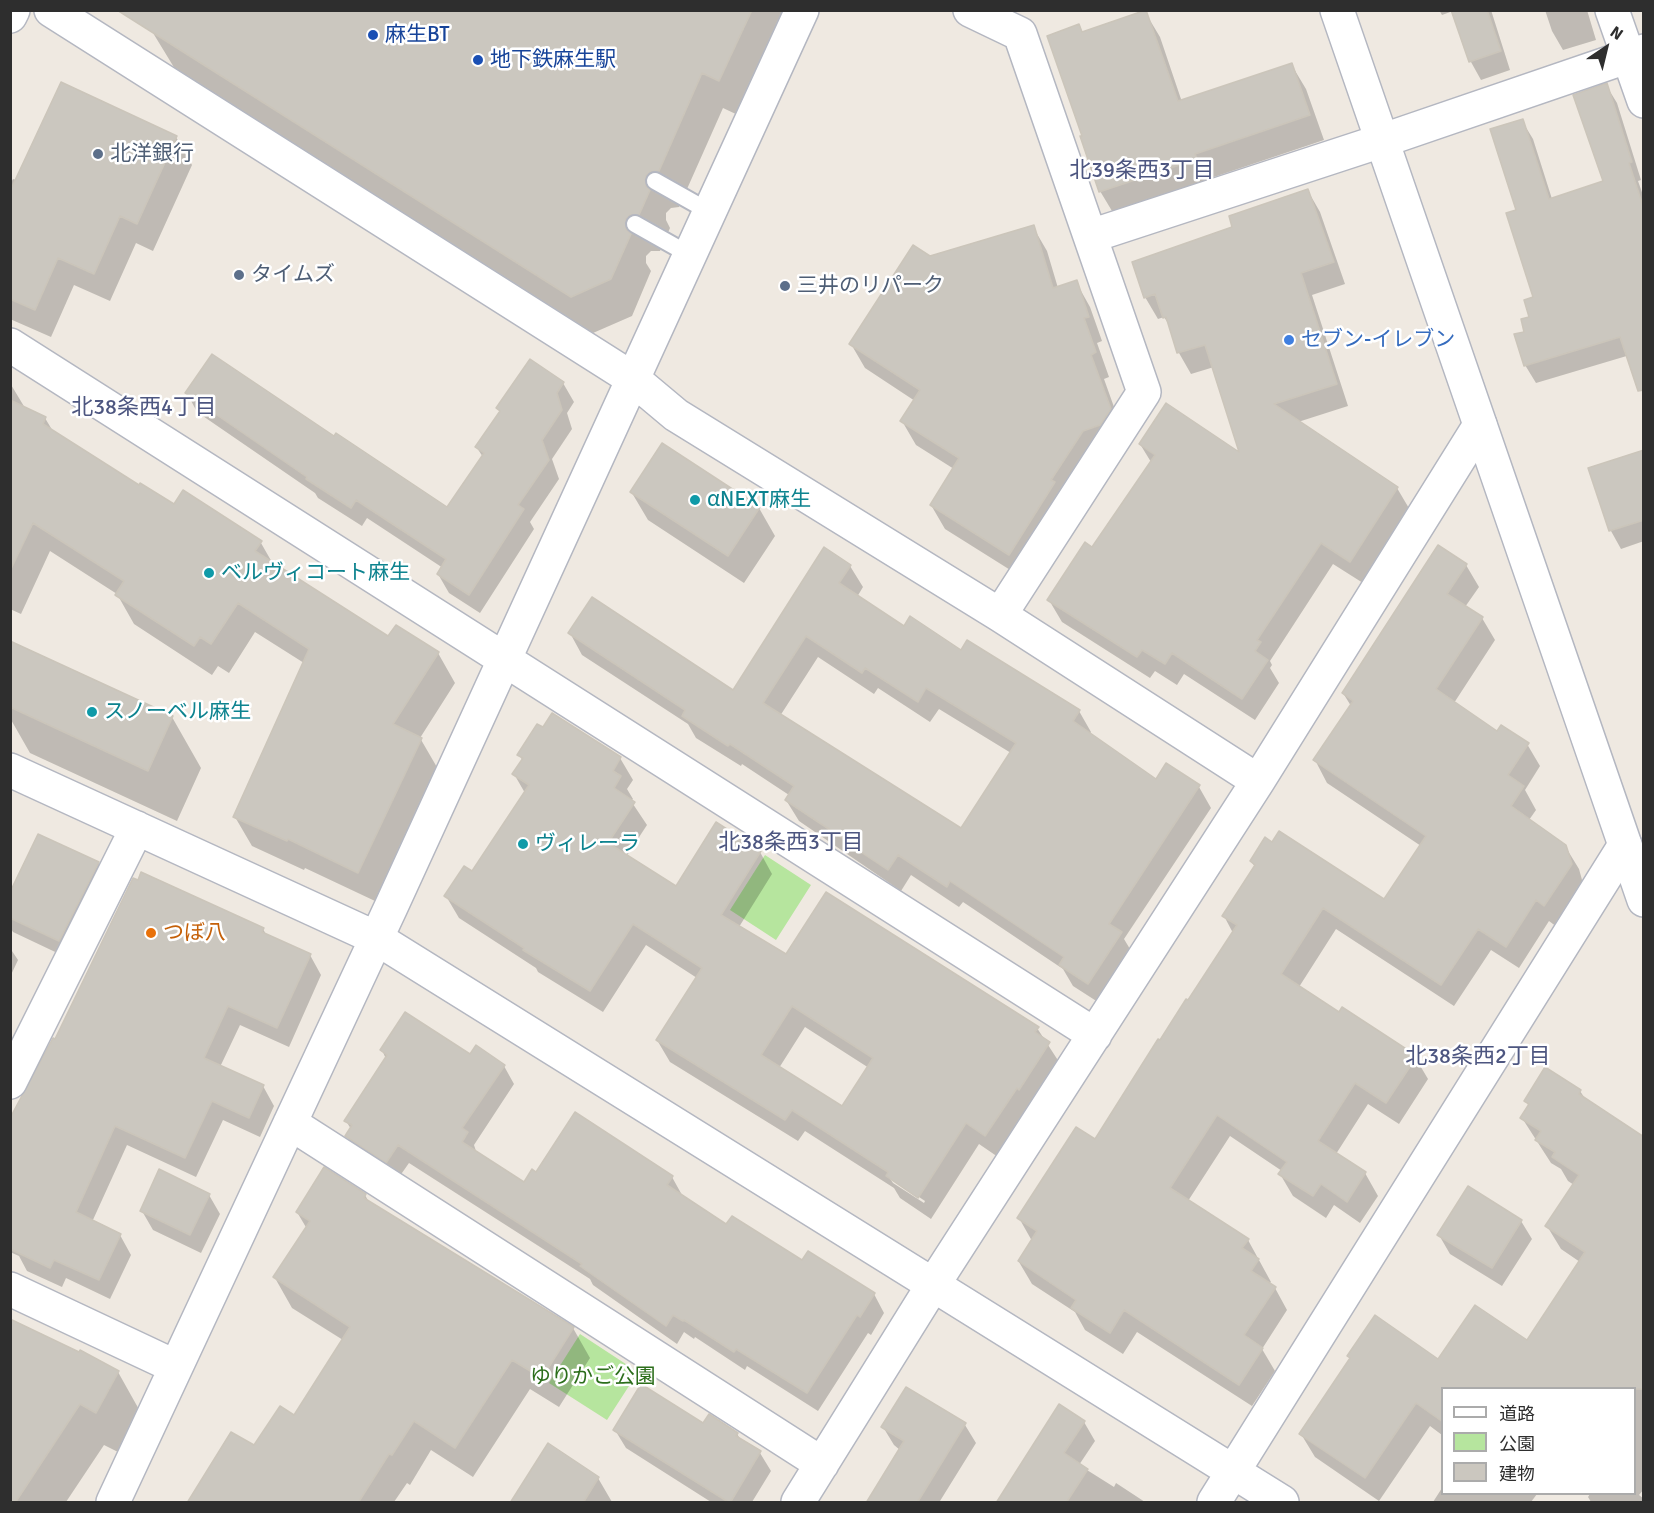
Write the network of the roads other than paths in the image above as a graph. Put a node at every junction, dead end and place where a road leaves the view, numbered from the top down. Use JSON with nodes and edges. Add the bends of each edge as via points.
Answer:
{"nodes":[{"id":1,"x":13,"y":10,"type":"edge"},
{"id":2,"x":51,"y":10,"type":"edge"},
{"id":3,"x":802,"y":10,"type":"edge"},
{"id":4,"x":970,"y":10,"type":"edge"},
{"id":5,"x":1337,"y":10,"type":"edge"},
{"id":6,"x":1612,"y":10,"type":"edge"},
{"id":7,"x":10,"y":16,"type":"edge"},
{"id":8,"x":1636,"y":54,"type":"edge"},
{"id":9,"x":1644,"y":101,"type":"edge"},
{"id":10,"x":1381,"y":141,"type":"junction"},
{"id":11,"x":654,"y":181,"type":"dead end"},
{"id":12,"x":710,"y":212,"type":"junction"},
{"id":13,"x":635,"y":224,"type":"dead end"},
{"id":14,"x":1091,"y":236,"type":"junction"},
{"id":15,"x":690,"y":255,"type":"junction"},
{"id":16,"x":10,"y":345,"type":"edge"},
{"id":17,"x":633,"y":379,"type":"junction"},
{"id":18,"x":1479,"y":425,"type":"junction"},
{"id":19,"x":1000,"y":615,"type":"junction"},
{"id":20,"x":505,"y":659,"type":"junction"},
{"id":21,"x":10,"y":770,"type":"edge"},
{"id":22,"x":1258,"y":781,"type":"junction"},
{"id":23,"x":137,"y":828,"type":"junction"},
{"id":24,"x":1624,"y":844,"type":"junction"},
{"id":25,"x":1644,"y":900,"type":"edge"},
{"id":26,"x":376,"y":938,"type":"junction"},
{"id":27,"x":1095,"y":1035,"type":"junction"},
{"id":28,"x":10,"y":1082,"type":"edge"},
{"id":29,"x":290,"y":1123,"type":"junction"},
{"id":30,"x":933,"y":1285,"type":"junction"},
{"id":31,"x":10,"y":1289,"type":"edge"},
{"id":32,"x":176,"y":1367,"type":"junction"},
{"id":33,"x":822,"y":1464,"type":"junction"},
{"id":34,"x":1233,"y":1472,"type":"junction"},
{"id":35,"x":113,"y":1503,"type":"edge"},
{"id":36,"x":798,"y":1503,"type":"edge"},
{"id":37,"x":1214,"y":1503,"type":"edge"},
{"id":38,"x":1282,"y":1503,"type":"edge"}],
"edges":[{"from":1,"to":7,"type":"street"},
{"from":2,"to":17,"type":"street"},
{"from":3,"to":12,"type":"street"},
{"from":4,"to":14,"type":"street","via":[[1020,34]]},
{"from":5,"to":10,"type":"street"},
{"from":6,"to":8,"type":"street"},
{"from":8,"to":9,"type":"street"},
{"from":8,"to":10,"type":"street"},
{"from":10,"to":14,"type":"street"},
{"from":10,"to":18,"type":"street"},
{"from":11,"to":12,"type":"lane"},
{"from":12,"to":15,"type":"street"},
{"from":13,"to":15,"type":"lane"},
{"from":14,"to":19,"type":"street","via":[[1144,392]]},
{"from":15,"to":17,"type":"street"},
{"from":16,"to":20,"type":"street"},
{"from":17,"to":19,"type":"street","via":[[676,415]]},
{"from":17,"to":20,"type":"street"},
{"from":18,"to":22,"type":"street"},
{"from":18,"to":24,"type":"street"},
{"from":19,"to":22,"type":"street"},
{"from":20,"to":26,"type":"street"},
{"from":20,"to":27,"type":"street"},
{"from":21,"to":23,"type":"street"},
{"from":22,"to":27,"type":"street"},
{"from":23,"to":26,"type":"street"},
{"from":23,"to":28,"type":"street"},
{"from":24,"to":25,"type":"street"},
{"from":24,"to":34,"type":"street"},
{"from":26,"to":29,"type":"street"},
{"from":26,"to":30,"type":"street"},
{"from":27,"to":30,"type":"street"},
{"from":29,"to":32,"type":"street"},
{"from":29,"to":33,"type":"street"},
{"from":30,"to":33,"type":"street"},
{"from":30,"to":34,"type":"street"},
{"from":31,"to":32,"type":"street"},
{"from":32,"to":35,"type":"street"},
{"from":33,"to":36,"type":"street"},
{"from":34,"to":37,"type":"street"},
{"from":34,"to":38,"type":"street"}]}
